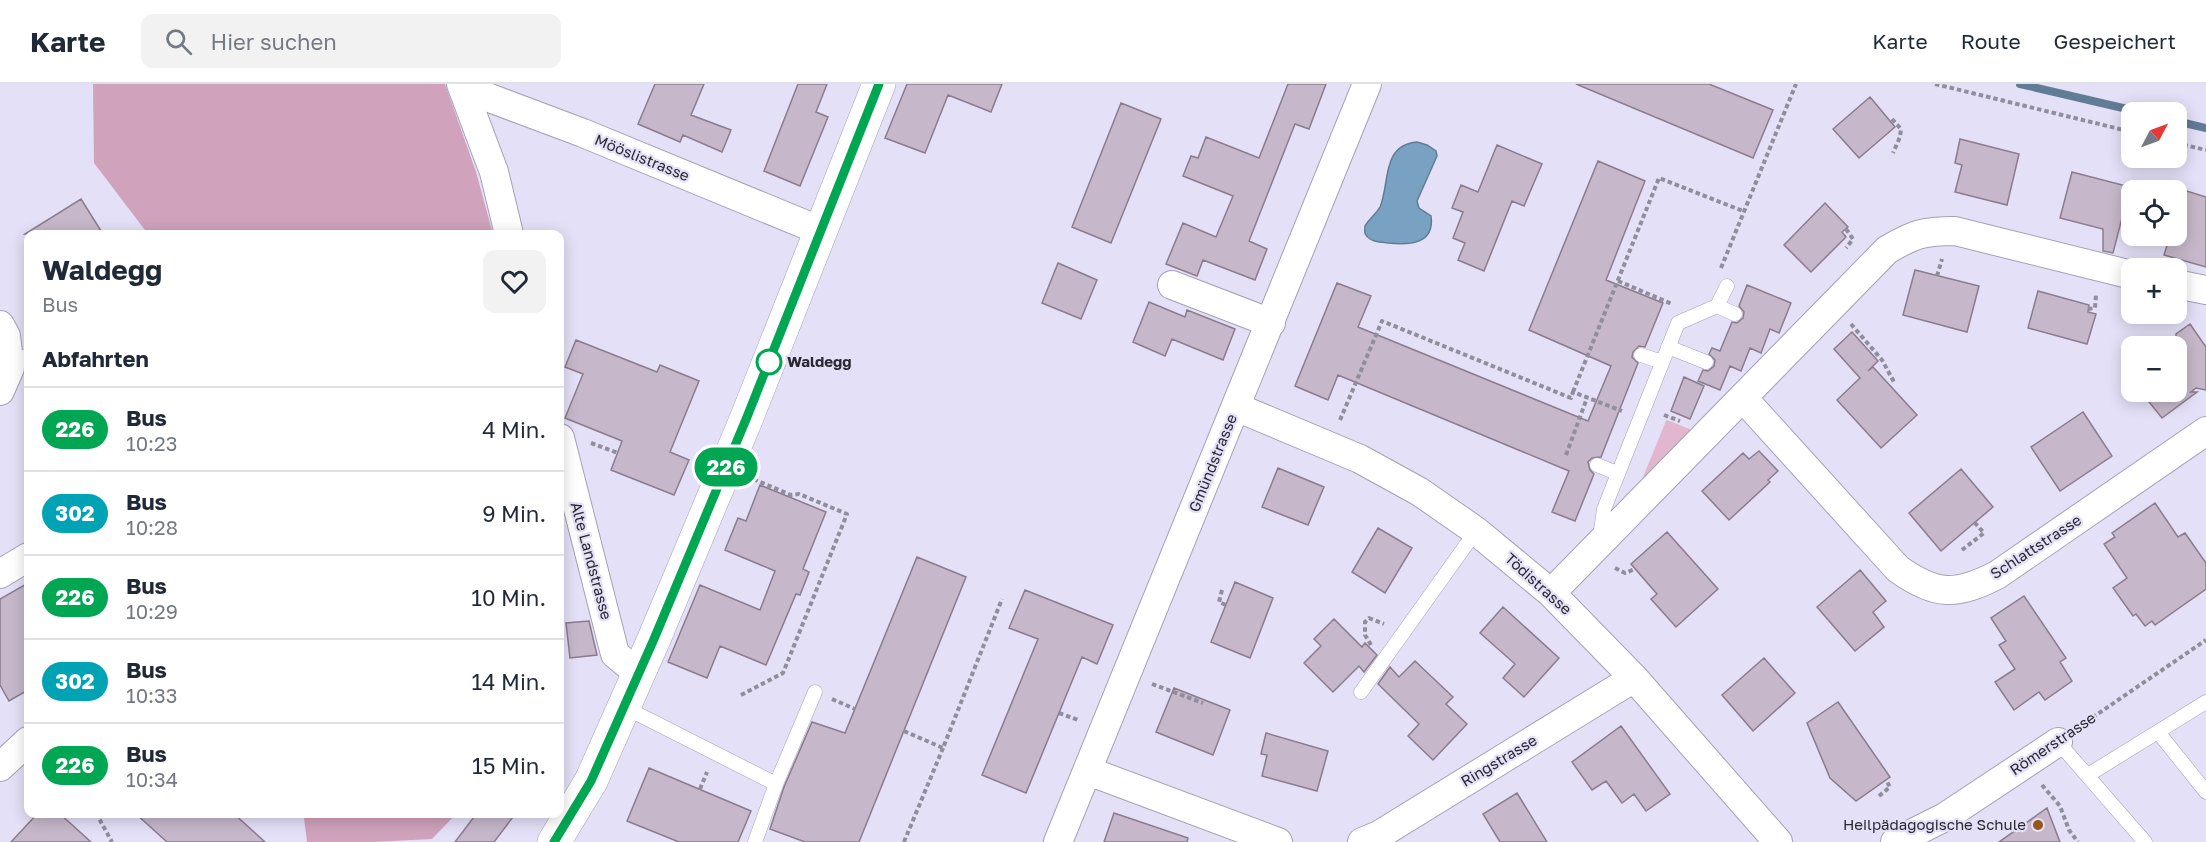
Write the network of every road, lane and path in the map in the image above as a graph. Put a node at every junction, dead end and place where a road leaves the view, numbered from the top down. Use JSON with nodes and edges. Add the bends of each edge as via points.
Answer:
{"nodes":[{"id":1,"x":879,"y":84,"type":"edge"},
{"id":2,"x":1367,"y":84,"type":"edge"},
{"id":3,"x":1796,"y":84,"type":"edge"},
{"id":4,"x":1935,"y":84,"type":"edge"},
{"id":5,"x":462,"y":86,"type":"edge"},
{"id":6,"x":1892,"y":119,"type":"dead end"},
{"id":7,"x":2121,"y":129,"type":"edge"},
{"id":8,"x":2187,"y":146,"type":"edge"},
{"id":9,"x":2206,"y":150,"type":"edge"},
{"id":10,"x":1893,"y":153,"type":"dead end"},
{"id":11,"x":1743,"y":211,"type":"junction"},
{"id":12,"x":1846,"y":229,"type":"dead end"},
{"id":13,"x":508,"y":230,"type":"edge"},
{"id":14,"x":821,"y":231,"type":"junction"},
{"id":15,"x":1847,"y":247,"type":"dead end"},
{"id":16,"x":1940,"y":264,"type":"dead end"},
{"id":17,"x":2121,"y":272,"type":"edge"},
{"id":18,"x":1937,"y":276,"type":"dead end"},
{"id":19,"x":1618,"y":281,"type":"junction"},
{"id":20,"x":1172,"y":285,"type":"dead end"},
{"id":21,"x":1727,"y":286,"type":"joint"},
{"id":22,"x":2187,"y":286,"type":"edge"},
{"id":23,"x":2206,"y":290,"type":"edge"},
{"id":24,"x":1717,"y":306,"type":"junction"},
{"id":25,"x":1735,"y":314,"type":"dead end"},
{"id":26,"x":1698,"y":315,"type":"junction"},
{"id":27,"x":1271,"y":323,"type":"junction"},
{"id":28,"x":0,"y":325,"type":"edge"},
{"id":29,"x":1842,"y":327,"type":"dead end"},
{"id":30,"x":1668,"y":347,"type":"junction"},
{"id":31,"x":1641,"y":355,"type":"dead end"},
{"id":32,"x":1662,"y":362,"type":"junction"},
{"id":33,"x":1706,"y":362,"type":"dead end"},
{"id":34,"x":13,"y":371,"type":"edge"},
{"id":35,"x":1894,"y":382,"type":"dead end"},
{"id":36,"x":1573,"y":392,"type":"junction"},
{"id":37,"x":1587,"y":398,"type":"junction"},
{"id":38,"x":1743,"y":398,"type":"junction"},
{"id":39,"x":1236,"y":407,"type":"junction"},
{"id":40,"x":1642,"y":412,"type":"junction"},
{"id":41,"x":1342,"y":414,"type":"dead end"},
{"id":42,"x":1682,"y":421,"type":"dead end"},
{"id":43,"x":2206,"y":431,"type":"edge"},
{"id":44,"x":564,"y":454,"type":"edge"},
{"id":45,"x":1566,"y":455,"type":"dead end"},
{"id":46,"x":1597,"y":465,"type":"dead end"},
{"id":47,"x":1617,"y":473,"type":"junction"},
{"id":48,"x":744,"y":476,"type":"dead end"},
{"id":49,"x":799,"y":494,"type":"junction"},
{"id":50,"x":796,"y":500,"type":"dead end"},
{"id":51,"x":1975,"y":523,"type":"dead end"},
{"id":52,"x":1476,"y":531,"type":"junction"},
{"id":53,"x":1598,"y":545,"type":"junction"},
{"id":54,"x":1962,"y":550,"type":"dead end"},
{"id":55,"x":24,"y":559,"type":"edge"},
{"id":56,"x":1635,"y":568,"type":"dead end"},
{"id":57,"x":1625,"y":573,"type":"dead end"},
{"id":58,"x":0,"y":574,"type":"edge"},
{"id":59,"x":1222,"y":590,"type":"dead end"},
{"id":60,"x":1551,"y":593,"type":"junction"},
{"id":61,"x":1002,"y":599,"type":"dead end"},
{"id":62,"x":1226,"y":605,"type":"dead end"},
{"id":63,"x":1401,"y":635,"type":"junction"},
{"id":64,"x":2206,"y":640,"type":"edge"},
{"id":65,"x":1371,"y":645,"type":"dead end"},
{"id":66,"x":639,"y":674,"type":"junction"},
{"id":67,"x":1634,"y":678,"type":"junction"},
{"id":68,"x":1145,"y":689,"type":"dead end"},
{"id":69,"x":815,"y":692,"type":"dead end"},
{"id":70,"x":1360,"y":692,"type":"dead end"},
{"id":71,"x":741,"y":695,"type":"dead end"},
{"id":72,"x":2206,"y":702,"type":"edge"},
{"id":73,"x":1203,"y":704,"type":"dead end"},
{"id":74,"x":624,"y":707,"type":"junction"},
{"id":75,"x":904,"y":731,"type":"dead end"},
{"id":76,"x":2158,"y":732,"type":"junction"},
{"id":77,"x":2058,"y":742,"type":"junction"},
{"id":78,"x":24,"y":745,"type":"edge"},
{"id":79,"x":943,"y":748,"type":"junction"},
{"id":80,"x":0,"y":768,"type":"edge"},
{"id":81,"x":1088,"y":771,"type":"junction"},
{"id":82,"x":2088,"y":775,"type":"junction"},
{"id":83,"x":1886,"y":780,"type":"dead end"},
{"id":84,"x":2039,"y":781,"type":"dead end"},
{"id":85,"x":776,"y":784,"type":"junction"},
{"id":86,"x":2206,"y":792,"type":"edge"},
{"id":87,"x":1879,"y":796,"type":"dead end"},
{"id":88,"x":99,"y":818,"type":"edge"},
{"id":89,"x":112,"y":842,"type":"edge"},
{"id":90,"x":554,"y":842,"type":"edge"},
{"id":91,"x":755,"y":842,"type":"edge"},
{"id":92,"x":904,"y":842,"type":"edge"},
{"id":93,"x":1058,"y":842,"type":"edge"},
{"id":94,"x":1278,"y":842,"type":"edge"},
{"id":95,"x":1362,"y":842,"type":"edge"},
{"id":96,"x":1778,"y":842,"type":"edge"},
{"id":97,"x":1895,"y":842,"type":"edge"},
{"id":98,"x":2078,"y":842,"type":"edge"},
{"id":99,"x":2145,"y":842,"type":"edge"}],
"edges":[{"from":1,"to":14,"type":"main road"},
{"from":2,"to":27,"type":"street","name":"Gmündstrasse"},
{"from":3,"to":11,"type":"path"},
{"from":4,"to":7,"type":"path"},
{"from":5,"to":13,"type":"street","via":[[494,172]]},
{"from":5,"to":14,"type":"street","name":"Mööslistrasse"},
{"from":6,"to":10,"type":"path","via":[[1901,129]]},
{"from":8,"to":9,"type":"path"},
{"from":11,"to":19,"type":"path","via":[[1659,178]]},
{"from":11,"to":21,"type":"path","via":[[1721,267]]},
{"from":12,"to":15,"type":"path","via":[[1853,239]]},
{"from":14,"to":66,"type":"main road"},
{"from":16,"to":18,"type":"path"},
{"from":17,"to":38,"type":"street","via":[[1955,231],[1929,231],[1910,237],[1887,250]]},
{"from":19,"to":26,"type":"path"},
{"from":19,"to":36,"type":"path"},
{"from":20,"to":27,"type":"street"},
{"from":21,"to":24,"type":"lane"},
{"from":22,"to":23,"type":"street"},
{"from":24,"to":25,"type":"lane"},
{"from":24,"to":26,"type":"lane"},
{"from":26,"to":30,"type":"lane","via":[[1678,323]]},
{"from":27,"to":39,"type":"street","name":"Gmündstrasse"},
{"from":28,"to":34,"type":"street"},
{"from":29,"to":35,"type":"path","via":[[1848,322],[1882,360]]},
{"from":30,"to":32,"type":"lane"},
{"from":30,"to":33,"type":"lane"},
{"from":31,"to":32,"type":"lane"},
{"from":32,"to":40,"type":"lane"},
{"from":36,"to":37,"type":"path"},
{"from":36,"to":41,"type":"path","via":[[1570,398],[1382,321]]},
{"from":37,"to":40,"type":"path"},
{"from":37,"to":45,"type":"path"},
{"from":38,"to":43,"type":"street","name":"Schlattstrasse","via":[[1898,569],[1928,587],[1950,590],[1963,590],[1997,575]]},
{"from":38,"to":53,"type":"street"},
{"from":39,"to":52,"type":"street","name":"Tödistrasse","via":[[1360,459],[1420,492]]},
{"from":39,"to":81,"type":"street","name":"Gmündstrasse"},
{"from":40,"to":42,"type":"path"},
{"from":40,"to":47,"type":"lane"},
{"from":44,"to":66,"type":"street","name":"Alte Landstrasse","via":[[615,654]]},
{"from":46,"to":47,"type":"lane"},
{"from":47,"to":53,"type":"lane","via":[[1604,509]]},
{"from":48,"to":49,"type":"path","via":[[791,495]]},
{"from":49,"to":50,"type":"path"},
{"from":49,"to":71,"type":"path","via":[[847,514],[783,673]]},
{"from":51,"to":54,"type":"path","via":[[1984,532]]},
{"from":52,"to":60,"type":"street","name":"Tödistrasse"},
{"from":52,"to":63,"type":"lane"},
{"from":53,"to":60,"type":"street"},
{"from":55,"to":58,"type":"street"},
{"from":56,"to":57,"type":"path"},
{"from":59,"to":62,"type":"path","via":[[1219,602]]},
{"from":60,"to":67,"type":"street","name":"Tödistrasse"},
{"from":61,"to":79,"type":"path"},
{"from":63,"to":65,"type":"path","via":[[1369,618],[1365,635]]},
{"from":63,"to":70,"type":"lane"},
{"from":64,"to":77,"type":"path","name":"Römerstrasse"},
{"from":66,"to":74,"type":"main road"},
{"from":67,"to":95,"type":"street","name":"Ringstrasse"},
{"from":67,"to":96,"type":"street","name":"Tödistrasse"},
{"from":68,"to":73,"type":"path","via":[[1149,682]]},
{"from":69,"to":85,"type":"lane"},
{"from":72,"to":76,"type":"lane"},
{"from":74,"to":85,"type":"lane"},
{"from":74,"to":90,"type":"main road","via":[[591,781]]},
{"from":75,"to":79,"type":"path"},
{"from":76,"to":82,"type":"lane"},
{"from":76,"to":86,"type":"lane"},
{"from":77,"to":82,"type":"lane"},
{"from":77,"to":97,"type":"street","name":"Römerstrasse","via":[[1945,817]]},
{"from":78,"to":80,"type":"street"},
{"from":79,"to":92,"type":"path"},
{"from":81,"to":93,"type":"street","name":"Gmündstrasse"},
{"from":81,"to":94,"type":"street"},
{"from":82,"to":99,"type":"lane"},
{"from":83,"to":87,"type":"path","via":[[1890,787]]},
{"from":84,"to":98,"type":"path","via":[[2060,806]]},
{"from":85,"to":91,"type":"lane"},
{"from":88,"to":89,"type":"path"}]}
